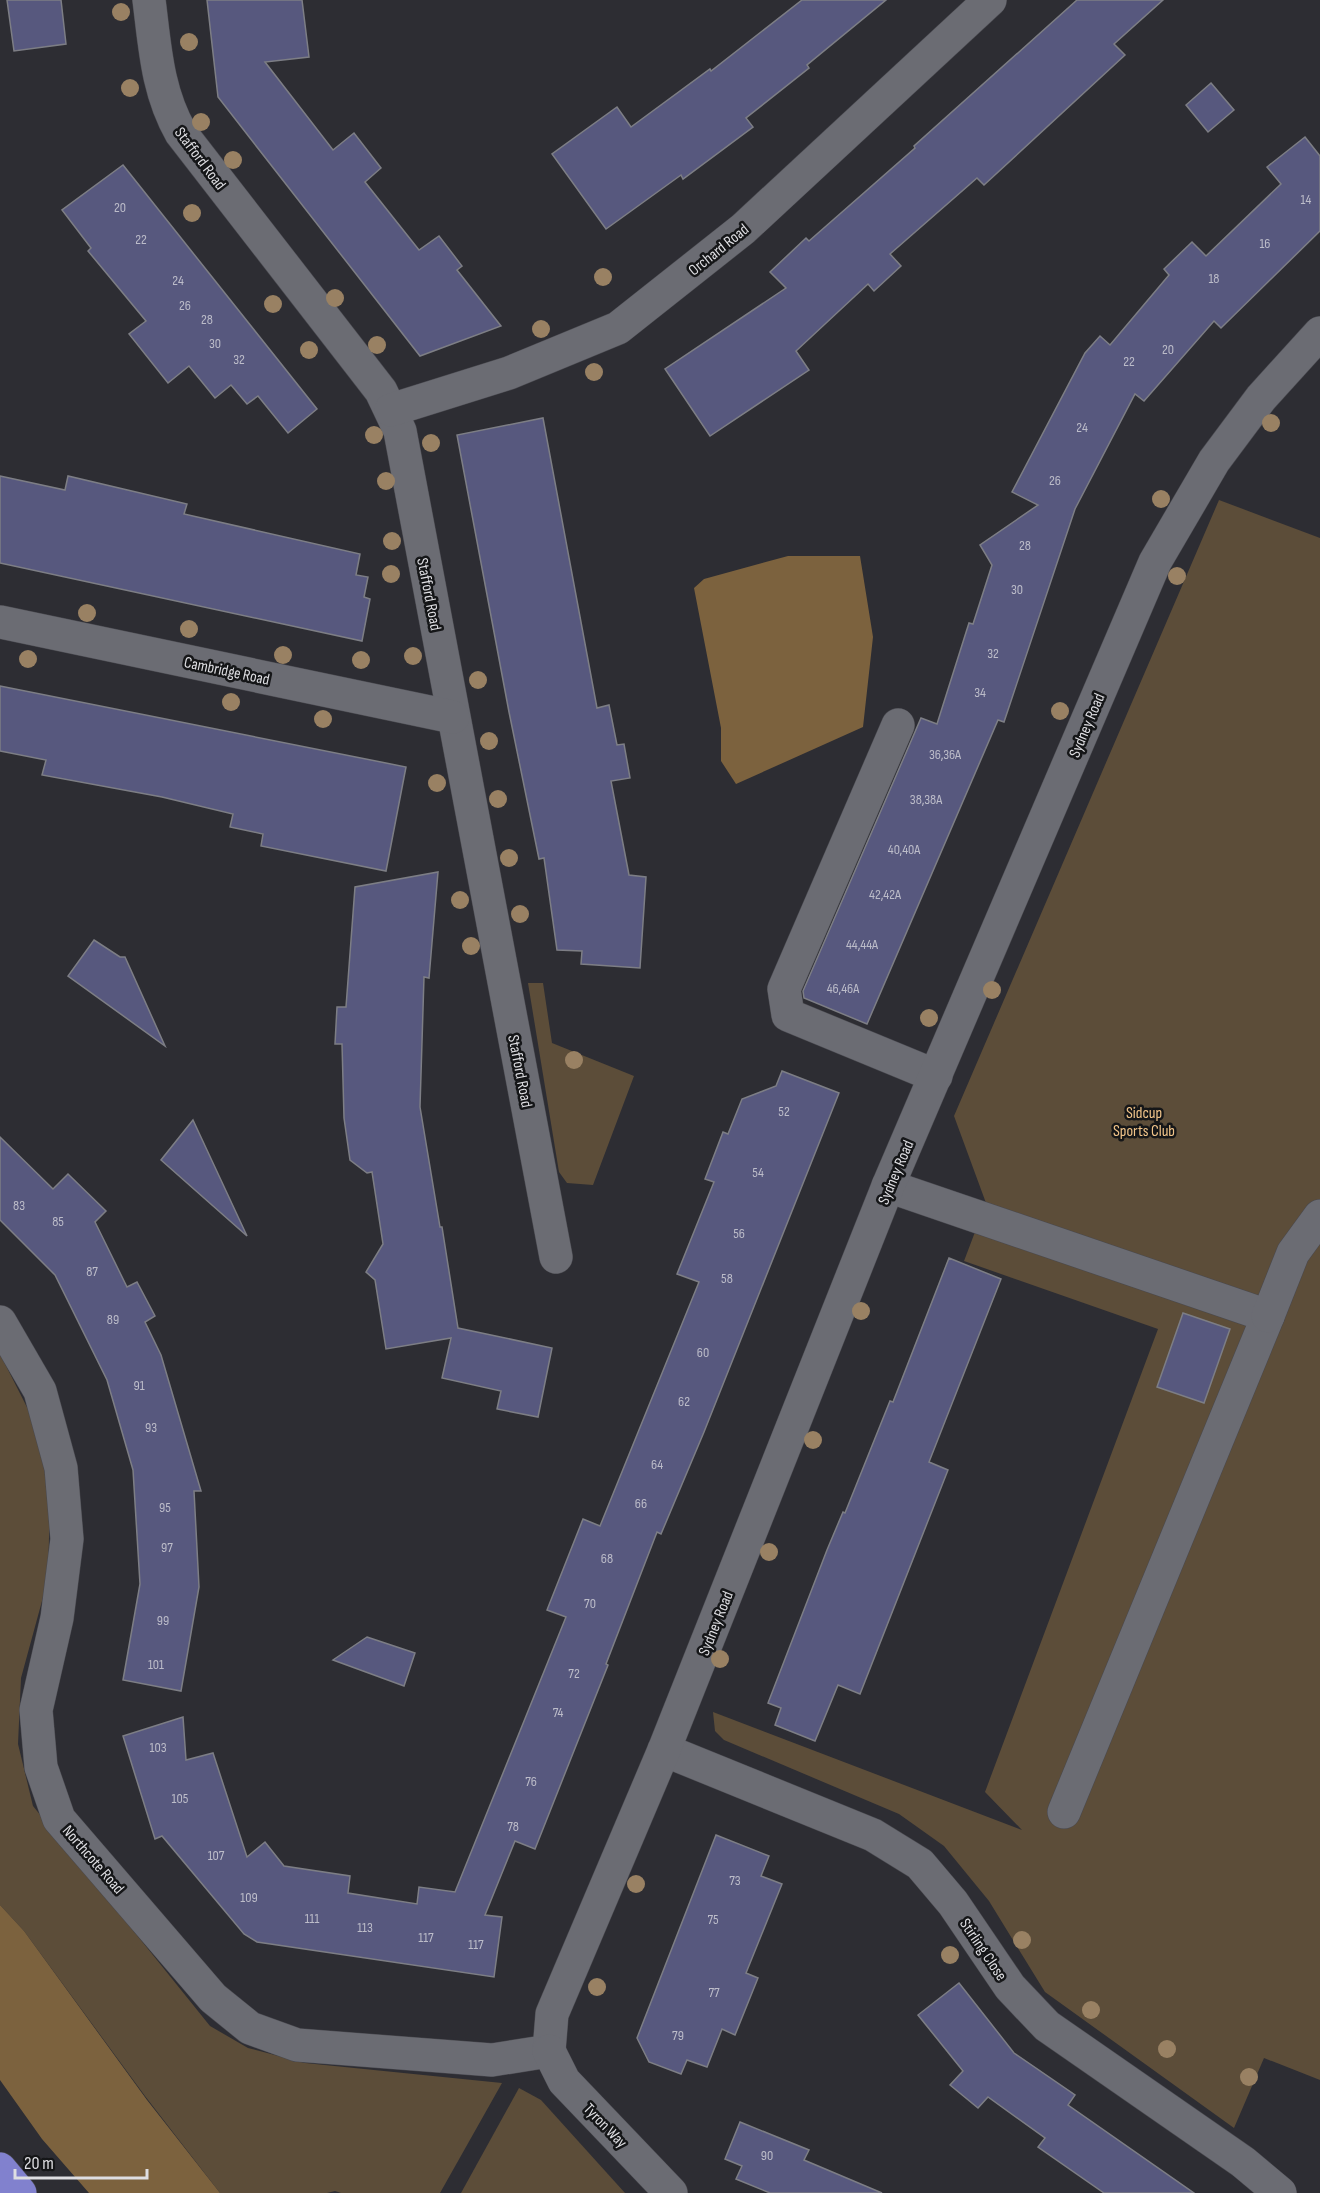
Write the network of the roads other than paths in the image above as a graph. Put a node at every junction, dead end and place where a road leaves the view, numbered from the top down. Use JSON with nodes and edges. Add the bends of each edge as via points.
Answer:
{"nodes":[{"id":1,"x":149,"y":0,"type":"edge"},
{"id":2,"x":990,"y":0,"type":"edge"},
{"id":3,"x":1320,"y":333,"type":"edge"},
{"id":4,"x":391,"y":410,"type":"junction"},
{"id":5,"x":0,"y":622,"type":"edge"},
{"id":6,"x":453,"y":717,"type":"junction"},
{"id":7,"x":898,"y":725,"type":"dead end"},
{"id":8,"x":936,"y":1076,"type":"junction"},
{"id":9,"x":888,"y":1186,"type":"junction"},
{"id":10,"x":1320,"y":1216,"type":"edge"},
{"id":11,"x":556,"y":1257,"type":"dead end"},
{"id":12,"x":1268,"y":1316,"type":"junction"},
{"id":13,"x":0,"y":1322,"type":"edge"},
{"id":14,"x":664,"y":1750,"type":"junction"},
{"id":15,"x":1064,"y":1812,"type":"dead end"},
{"id":16,"x":549,"y":2051,"type":"junction"},
{"id":17,"x":0,"y":2169,"type":"edge"},
{"id":18,"x":20,"y":2193,"type":"edge"},
{"id":19,"x":671,"y":2193,"type":"edge"},
{"id":20,"x":1280,"y":2193,"type":"edge"}],
"edges":[{"from":1,"to":4,"type":"street","name":"Stafford Road","via":[[159,79],[167,109],[181,133],[381,391]]},
{"from":2,"to":4,"type":"street","name":"Orchard Road","via":[[743,229],[618,328],[509,373]]},
{"from":3,"to":8,"type":"street","name":"Sydney Road","via":[[1261,398],[1214,461],[1155,562]]},
{"from":4,"to":6,"type":"street","name":"Stafford Road","via":[[400,431]]},
{"from":5,"to":6,"type":"street","name":"Cambridge Road"},
{"from":6,"to":11,"type":"street","name":"Stafford Road"},
{"from":7,"to":8,"type":"street","via":[[784,989],[788,1015]]},
{"from":8,"to":9,"type":"street","name":"Sydney Road"},
{"from":9,"to":12,"type":"street"},
{"from":9,"to":14,"type":"street","name":"Sydney Road"},
{"from":10,"to":12,"type":"street","via":[[1293,1253]]},
{"from":12,"to":15,"type":"street"},
{"from":13,"to":16,"type":"street","name":"Northcote Road","via":[[40,1391],[61,1468],[67,1539],[57,1618],[36,1710],[41,1767],[59,1819],[213,1998],[250,2028],[297,2045],[492,2060]]},
{"from":14,"to":16,"type":"street","name":"Sydney Road","via":[[552,2014]]},
{"from":14,"to":20,"type":"street","name":"Stirling Close","via":[[873,1835],[920,1864],[953,1903],[1010,1988],[1047,2026],[1243,2162]]},
{"from":16,"to":19,"type":"street","name":"Tyron Way","via":[[564,2081]]},
{"from":17,"to":18,"type":"highway"}]}
